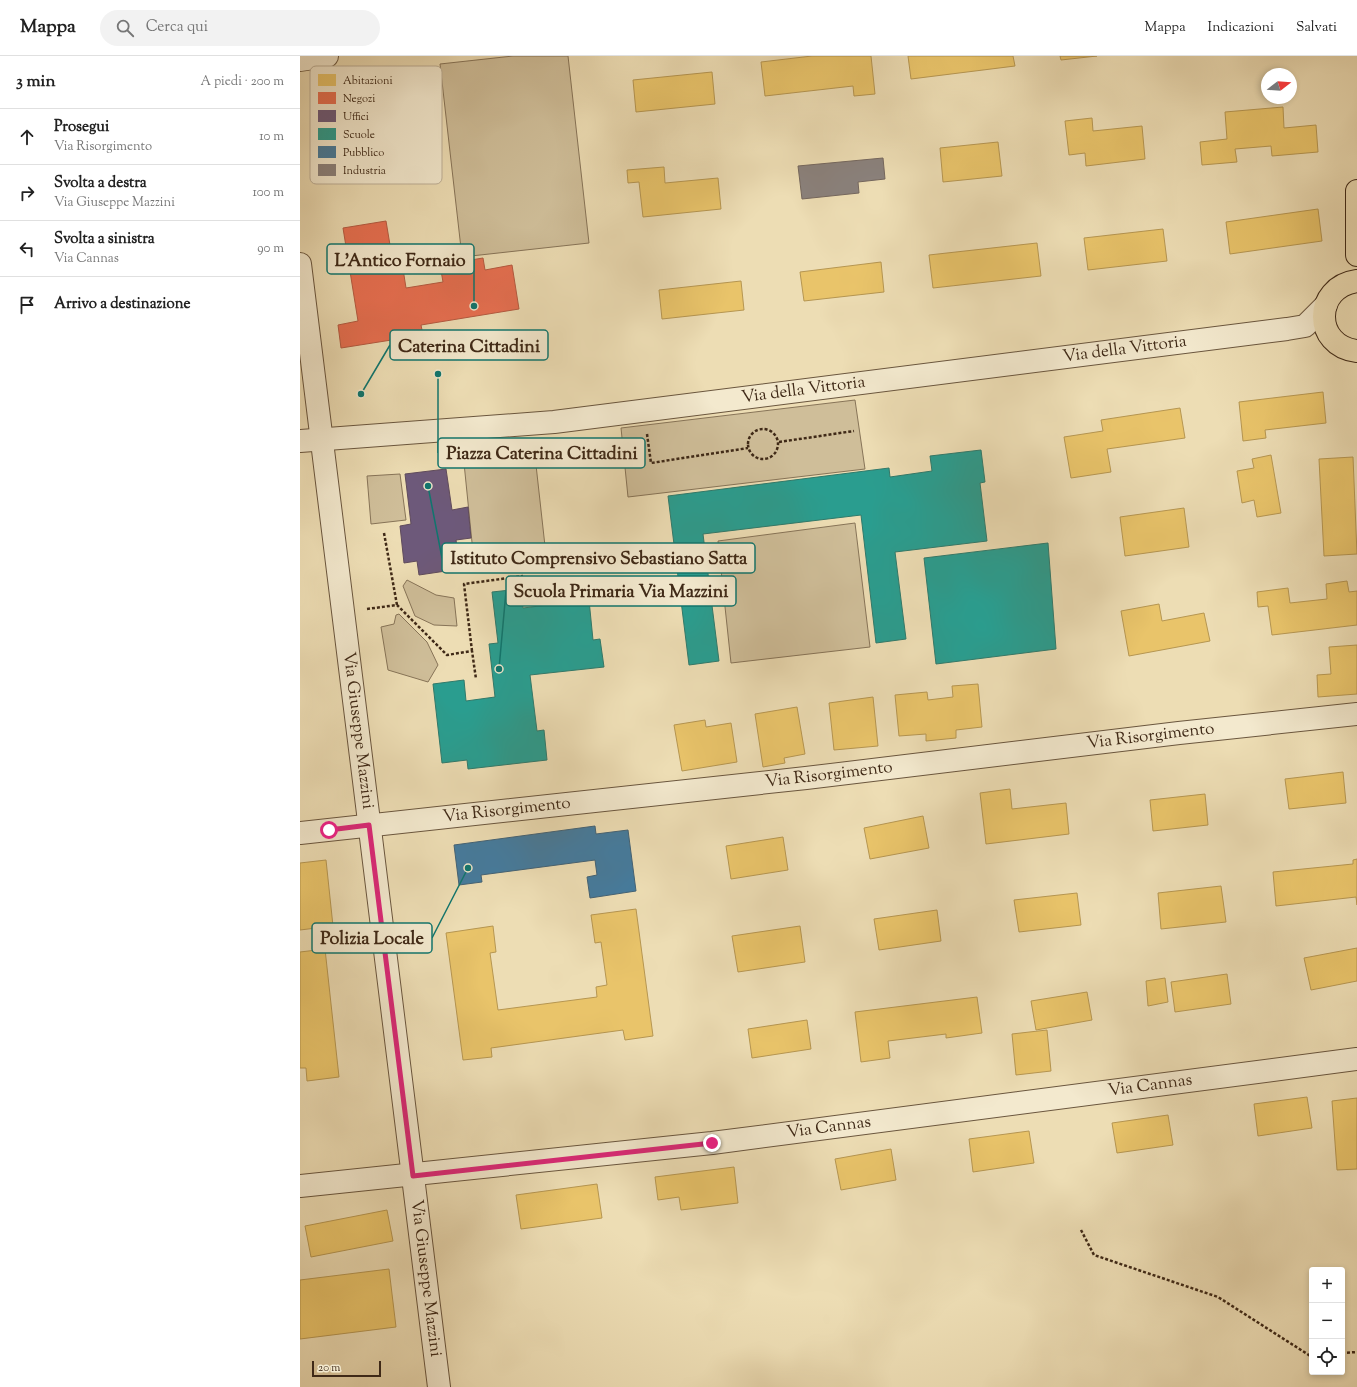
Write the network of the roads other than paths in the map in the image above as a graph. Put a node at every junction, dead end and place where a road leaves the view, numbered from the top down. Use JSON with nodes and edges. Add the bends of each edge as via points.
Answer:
{"nodes":[{"id":1,"x":327,"y":56,"type":"edge"},
{"id":2,"x":300,"y":60,"type":"edge"},
{"id":3,"x":1357,"y":191,"type":"edge"},
{"id":4,"x":1357,"y":254,"type":"edge"},
{"id":5,"x":300,"y":264,"type":"edge"},
{"id":6,"x":1350,"y":284,"type":"edge"},
{"id":7,"x":1326,"y":305,"type":"junction"},
{"id":8,"x":1305,"y":326,"type":"junction"},
{"id":9,"x":1350,"y":351,"type":"edge"},
{"id":10,"x":321,"y":440,"type":"junction"},
{"id":11,"x":300,"y":441,"type":"edge"},
{"id":12,"x":1357,"y":714,"type":"edge"},
{"id":13,"x":369,"y":825,"type":"junction"},
{"id":14,"x":300,"y":833,"type":"edge"},
{"id":15,"x":1357,"y":1059,"type":"edge"},
{"id":16,"x":413,"y":1176,"type":"junction"},
{"id":17,"x":300,"y":1186,"type":"edge"},
{"id":18,"x":439,"y":1386,"type":"edge"}],
"edges":[{"from":1,"to":2,"type":"street"},
{"from":3,"to":4,"type":"main road"},
{"from":4,"to":6,"type":"main road"},
{"from":5,"to":10,"type":"street","name":"Via Giuseppe Mazzini"},
{"from":6,"to":7,"type":"main road","via":[[1332,294]]},
{"from":7,"to":8,"type":"street"},
{"from":7,"to":9,"type":"main road","via":[[1326,327]]},
{"from":8,"to":9,"type":"street"},
{"from":8,"to":10,"type":"street","name":"Via della Vittoria","via":[[554,422]]},
{"from":10,"to":11,"type":"street","name":"Via della Vittoria"},
{"from":10,"to":13,"type":"street","name":"Via Giuseppe Mazzini"},
{"from":12,"to":13,"type":"street","name":"Via Risorgimento","via":[[806,778]]},
{"from":13,"to":14,"type":"street","name":"Via Risorgimento"},
{"from":13,"to":16,"type":"street","name":"Via Giuseppe Mazzini"},
{"from":15,"to":16,"type":"street","name":"Via Cannas","via":[[712,1143]]},
{"from":16,"to":17,"type":"street","name":"Via Cannas"},
{"from":16,"to":18,"type":"street","name":"Via Giuseppe Mazzini"}]}
